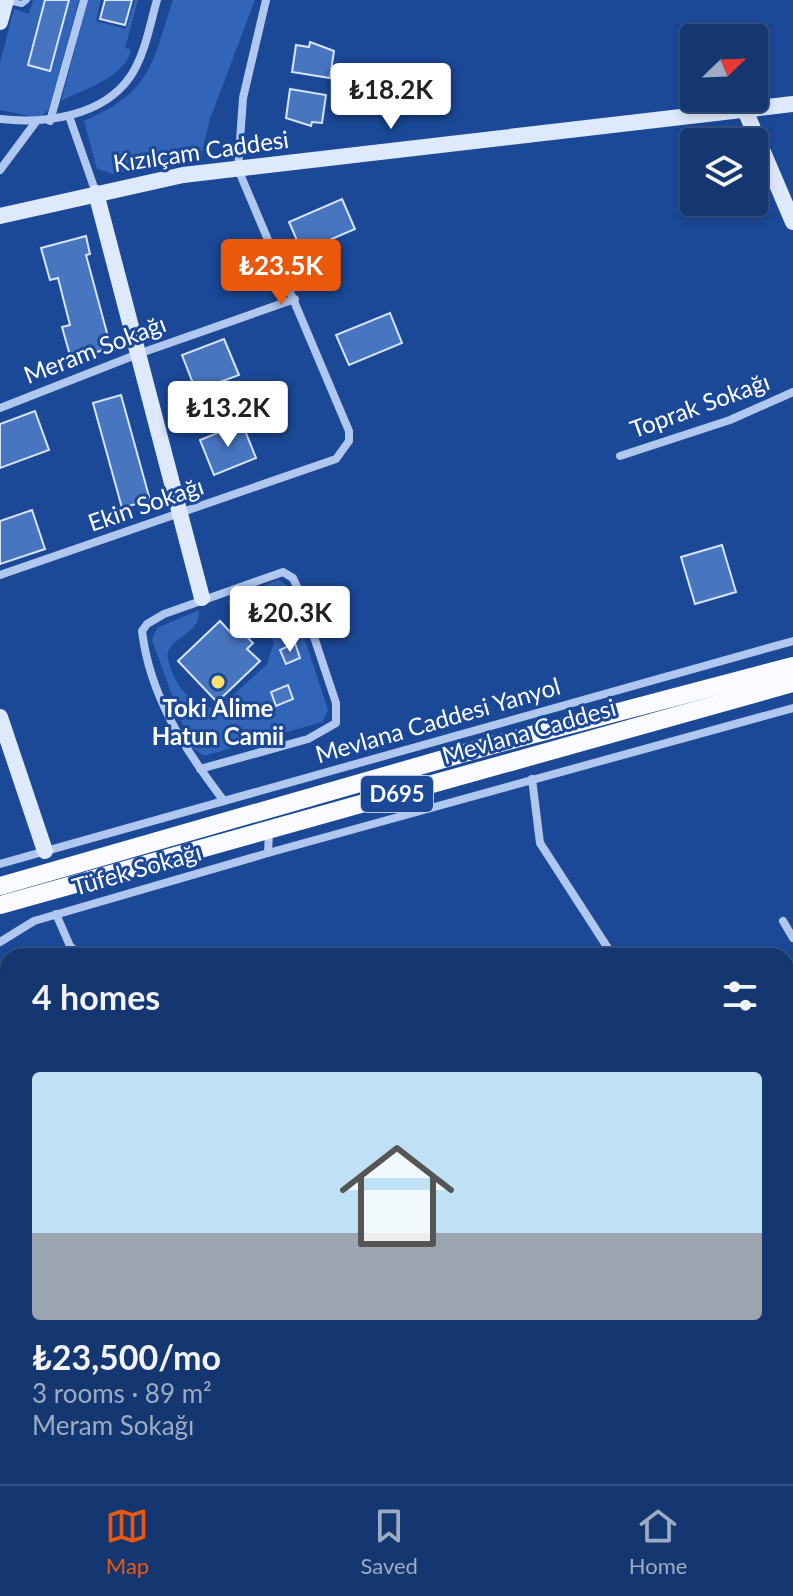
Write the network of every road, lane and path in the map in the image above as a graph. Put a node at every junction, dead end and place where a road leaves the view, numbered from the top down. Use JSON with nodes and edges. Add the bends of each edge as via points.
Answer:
{"nodes":[{"id":1,"x":6,"y":0,"type":"edge"},
{"id":2,"x":27,"y":0,"type":"edge"},
{"id":3,"x":84,"y":0,"type":"edge"},
{"id":4,"x":157,"y":0,"type":"edge"},
{"id":5,"x":266,"y":0,"type":"edge"},
{"id":6,"x":0,"y":22,"type":"edge"},
{"id":7,"x":793,"y":104,"type":"edge"},
{"id":8,"x":768,"y":107,"type":"edge"},
{"id":9,"x":728,"y":112,"type":"edge"},
{"id":10,"x":746,"y":112,"type":"edge"},
{"id":11,"x":69,"y":116,"type":"junction"},
{"id":12,"x":0,"y":119,"type":"edge"},
{"id":13,"x":50,"y":121,"type":"junction"},
{"id":14,"x":35,"y":123,"type":"junction"},
{"id":15,"x":238,"y":169,"type":"junction"},
{"id":16,"x":0,"y":170,"type":"edge"},
{"id":17,"x":96,"y":193,"type":"junction"},
{"id":18,"x":0,"y":216,"type":"edge"},
{"id":19,"x":793,"y":222,"type":"edge"},
{"id":20,"x":295,"y":299,"type":"junction"},
{"id":21,"x":138,"y":354,"type":"junction"},
{"id":22,"x":793,"y":392,"type":"edge"},
{"id":23,"x":0,"y":408,"type":"edge"},
{"id":24,"x":620,"y":456,"type":"dead end"},
{"id":25,"x":180,"y":515,"type":"junction"},
{"id":26,"x":0,"y":575,"type":"edge"},
{"id":27,"x":202,"y":598,"type":"junction"},
{"id":28,"x":793,"y":641,"type":"edge"},
{"id":29,"x":793,"y":666,"type":"edge"},
{"id":30,"x":793,"y":683,"type":"edge"},
{"id":31,"x":793,"y":708,"type":"edge"},
{"id":32,"x":0,"y":717,"type":"edge"},
{"id":33,"x":200,"y":769,"type":"junction"},
{"id":34,"x":532,"y":779,"type":"junction"},
{"id":35,"x":224,"y":801,"type":"junction"},
{"id":36,"x":269,"y":832,"type":"junction"},
{"id":37,"x":45,"y":851,"type":"junction"},
{"id":38,"x":268,"y":853,"type":"junction"},
{"id":39,"x":0,"y":864,"type":"edge"},
{"id":40,"x":0,"y":886,"type":"edge"},
{"id":41,"x":0,"y":905,"type":"edge"},
{"id":42,"x":56,"y":914,"type":"junction"},
{"id":43,"x":783,"y":921,"type":"dead end"},
{"id":44,"x":65,"y":938,"type":"junction"},
{"id":45,"x":793,"y":938,"type":"edge"},
{"id":46,"x":0,"y":942,"type":"edge"},
{"id":47,"x":66,"y":948,"type":"edge"},
{"id":48,"x":74,"y":948,"type":"edge"},
{"id":49,"x":608,"y":948,"type":"edge"}],
"edges":[{"from":1,"to":2,"type":"lane"},
{"from":1,"to":6,"type":"street"},
{"from":3,"to":13,"type":"street"},
{"from":4,"to":11,"type":"street","via":[[130,77]]},
{"from":5,"to":15,"type":"street","via":[[243,98]]},
{"from":7,"to":8,"type":"street","name":"Kızılçam Caddesi"},
{"from":9,"to":15,"type":"street","name":"Kızılçam Caddesi"},
{"from":10,"to":19,"type":"street"},
{"from":11,"to":13,"type":"street"},
{"from":11,"to":17,"type":"street"},
{"from":12,"to":14,"type":"street"},
{"from":13,"to":14,"type":"street"},
{"from":14,"to":16,"type":"street"},
{"from":15,"to":17,"type":"street","name":"Kızılçam Caddesi"},
{"from":15,"to":20,"type":"street"},
{"from":17,"to":18,"type":"street","name":"Kızılçam Caddesi"},
{"from":17,"to":21,"type":"street"},
{"from":20,"to":21,"type":"street","name":"Meram Sokağı"},
{"from":20,"to":25,"type":"street","name":"Ekin Sokağı","via":[[349,431],[345,448],[336,459]]},
{"from":21,"to":23,"type":"street","name":"Meram Sokağı"},
{"from":21,"to":25,"type":"street"},
{"from":22,"to":24,"type":"street","name":"Toprak Sokağı","via":[[730,420]]},
{"from":25,"to":26,"type":"street","name":"Ekin Sokağı"},
{"from":25,"to":27,"type":"street"},
{"from":27,"to":33,"type":"street","via":[[153,619],[142,631],[165,709]]},
{"from":27,"to":33,"type":"street","via":[[283,572],[293,578],[336,703],[336,723],[308,739]]},
{"from":28,"to":35,"type":"street","name":"Mevlana Caddesi Yanyol"},
{"from":29,"to":40,"type":"main road","name":"Mevlana Caddesi","number":"D695","via":[[489,746]]},
{"from":30,"to":36,"type":"main road","name":"Mevlana Caddesi","number":"D695"},
{"from":31,"to":34,"type":"street","name":"Tüfek Sokağı"},
{"from":32,"to":37,"type":"street"},
{"from":33,"to":35,"type":"street"},
{"from":34,"to":38,"type":"street","name":"Tüfek Sokağı"},
{"from":34,"to":49,"type":"street","via":[[540,843]]},
{"from":35,"to":37,"type":"street","name":"Mevlana Caddesi Yanyol"},
{"from":36,"to":38,"type":"street"},
{"from":36,"to":41,"type":"main road","name":"Mevlana Caddesi","number":"D695"},
{"from":37,"to":39,"type":"street","name":"Mevlana Caddesi Yanyol"},
{"from":38,"to":42,"type":"street","name":"Tüfek Sokağı"},
{"from":42,"to":44,"type":"street"},
{"from":42,"to":46,"type":"street","name":"Tüfek Sokağı"},
{"from":43,"to":45,"type":"street"},
{"from":44,"to":47,"type":"street"},
{"from":44,"to":48,"type":"street"}]}
